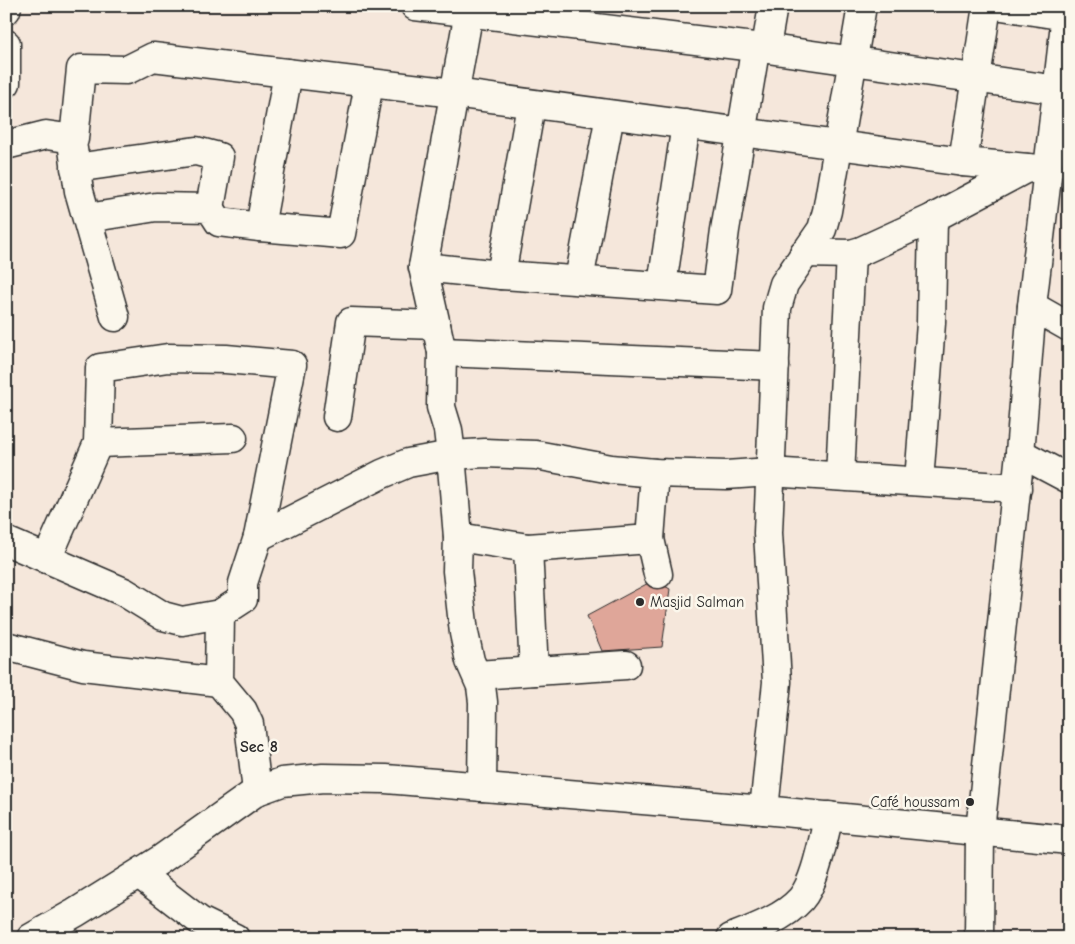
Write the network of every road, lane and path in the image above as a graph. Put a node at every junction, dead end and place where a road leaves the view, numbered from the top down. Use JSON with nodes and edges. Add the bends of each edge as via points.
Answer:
{"nodes":[{"id":1,"x":415,"y":6,"type":"edge"},
{"id":2,"x":773,"y":6,"type":"edge"},
{"id":3,"x":862,"y":6,"type":"edge"},
{"id":4,"x":988,"y":6,"type":"edge"},
{"id":5,"x":1002,"y":6,"type":"edge"},
{"id":6,"x":469,"y":10,"type":"edge"},
{"id":7,"x":1067,"y":21,"type":"edge"},
{"id":8,"x":6,"y":44,"type":"edge"},
{"id":9,"x":762,"y":48,"type":"junction"},
{"id":10,"x":853,"y":62,"type":"junction"},
{"id":11,"x":288,"y":73,"type":"junction"},
{"id":12,"x":976,"y":78,"type":"junction"},
{"id":13,"x":6,"y":83,"type":"edge"},
{"id":14,"x":369,"y":84,"type":"junction"},
{"id":15,"x":1058,"y":90,"type":"junction"},
{"id":16,"x":454,"y":93,"type":"junction"},
{"id":17,"x":531,"y":105,"type":"junction"},
{"id":18,"x":610,"y":115,"type":"junction"},
{"id":19,"x":686,"y":124,"type":"junction"},
{"id":20,"x":741,"y":131,"type":"junction"},
{"id":21,"x":74,"y":139,"type":"junction"},
{"id":22,"x":1061,"y":142,"type":"edge"},
{"id":23,"x":838,"y":145,"type":"junction"},
{"id":24,"x":6,"y":146,"type":"edge"},
{"id":25,"x":963,"y":162,"type":"junction"},
{"id":26,"x":75,"y":168,"type":"junction"},
{"id":27,"x":1038,"y":169,"type":"junction"},
{"id":28,"x":210,"y":208,"type":"junction"},
{"id":29,"x":88,"y":218,"type":"junction"},
{"id":30,"x":933,"y":218,"type":"junction"},
{"id":31,"x":260,"y":227,"type":"junction"},
{"id":32,"x":804,"y":253,"type":"junction"},
{"id":33,"x":851,"y":254,"type":"junction"},
{"id":34,"x":423,"y":267,"type":"junction"},
{"id":35,"x":501,"y":275,"type":"junction"},
{"id":36,"x":579,"y":280,"type":"junction"},
{"id":37,"x":662,"y":285,"type":"junction"},
{"id":38,"x":1032,"y":306,"type":"junction"},
{"id":39,"x":115,"y":317,"type":"dead end"},
{"id":40,"x":436,"y":325,"type":"junction"},
{"id":41,"x":1069,"y":327,"type":"edge"},
{"id":42,"x":442,"y":352,"type":"junction"},
{"id":43,"x":775,"y":366,"type":"junction"},
{"id":44,"x":337,"y":417,"type":"dead end"},
{"id":45,"x":233,"y":438,"type":"dead end"},
{"id":46,"x":98,"y":443,"type":"junction"},
{"id":47,"x":1020,"y":452,"type":"junction"},
{"id":48,"x":451,"y":455,"type":"junction"},
{"id":49,"x":770,"y":472,"type":"junction"},
{"id":50,"x":655,"y":473,"type":"junction"},
{"id":51,"x":840,"y":476,"type":"junction"},
{"id":52,"x":1069,"y":479,"type":"edge"},
{"id":53,"x":919,"y":481,"type":"junction"},
{"id":54,"x":1017,"y":488,"type":"junction"},
{"id":55,"x":258,"y":537,"type":"junction"},
{"id":56,"x":458,"y":537,"type":"junction"},
{"id":57,"x":650,"y":539,"type":"junction"},
{"id":58,"x":6,"y":541,"type":"edge"},
{"id":59,"x":528,"y":548,"type":"junction"},
{"id":60,"x":48,"y":559,"type":"junction"},
{"id":61,"x":658,"y":574,"type":"dead end"},
{"id":62,"x":220,"y":614,"type":"junction"},
{"id":63,"x":6,"y":646,"type":"edge"},
{"id":64,"x":626,"y":665,"type":"dead end"},
{"id":65,"x":534,"y":671,"type":"junction"},
{"id":66,"x":477,"y":675,"type":"junction"},
{"id":67,"x":219,"y":682,"type":"junction"},
{"id":68,"x":482,"y":787,"type":"junction"},
{"id":69,"x":257,"y":790,"type":"junction"},
{"id":70,"x":764,"y":810,"type":"junction"},
{"id":71,"x":829,"y":816,"type":"junction"},
{"id":72,"x":980,"y":831,"type":"junction"},
{"id":73,"x":1069,"y":840,"type":"edge"},
{"id":74,"x":139,"y":874,"type":"junction"},
{"id":75,"x":68,"y":928,"type":"edge"},
{"id":76,"x":31,"y":938,"type":"edge"},
{"id":77,"x":235,"y":938,"type":"edge"},
{"id":78,"x":731,"y":938,"type":"edge"},
{"id":79,"x":979,"y":938,"type":"edge"}],
"edges":[{"from":1,"to":6,"type":"street"},
{"from":2,"to":9,"type":"street","via":[[768,41]]},
{"from":3,"to":10,"type":"street"},
{"from":4,"to":12,"type":"street"},
{"from":5,"to":7,"type":"street"},
{"from":6,"to":9,"type":"street"},
{"from":6,"to":16,"type":"street"},
{"from":7,"to":15,"type":"street"},
{"from":8,"to":13,"type":"street"},
{"from":9,"to":10,"type":"street"},
{"from":9,"to":20,"type":"street","via":[[754,57]]},
{"from":10,"to":12,"type":"street"},
{"from":10,"to":23,"type":"street"},
{"from":11,"to":14,"type":"street"},
{"from":11,"to":21,"type":"street","via":[[153,57],[127,70],[81,68]]},
{"from":11,"to":31,"type":"street"},
{"from":12,"to":15,"type":"street"},
{"from":12,"to":25,"type":"street"},
{"from":14,"to":16,"type":"street"},
{"from":14,"to":31,"type":"street","via":[[341,234]]},
{"from":15,"to":22,"type":"street"},
{"from":16,"to":17,"type":"street"},
{"from":16,"to":34,"type":"street"},
{"from":17,"to":18,"type":"street"},
{"from":17,"to":35,"type":"street"},
{"from":18,"to":19,"type":"street"},
{"from":18,"to":36,"type":"street"},
{"from":19,"to":20,"type":"street"},
{"from":19,"to":37,"type":"street"},
{"from":20,"to":23,"type":"street"},
{"from":20,"to":37,"type":"street","via":[[717,290]]},
{"from":21,"to":24,"type":"street","via":[[46,135]]},
{"from":21,"to":26,"type":"street"},
{"from":22,"to":27,"type":"street"},
{"from":23,"to":25,"type":"street"},
{"from":23,"to":32,"type":"street","via":[[822,229]]},
{"from":25,"to":27,"type":"street"},
{"from":26,"to":28,"type":"street","via":[[196,152],[219,157]]},
{"from":26,"to":29,"type":"street"},
{"from":27,"to":30,"type":"street"},
{"from":27,"to":38,"type":"street"},
{"from":28,"to":29,"type":"street","via":[[156,207]]},
{"from":28,"to":31,"type":"street","via":[[218,222]]},
{"from":29,"to":39,"type":"street"},
{"from":30,"to":33,"type":"street"},
{"from":30,"to":53,"type":"street","via":[[930,323]]},
{"from":32,"to":33,"type":"street"},
{"from":32,"to":43,"type":"street","via":[[784,284]]},
{"from":33,"to":51,"type":"street"},
{"from":34,"to":35,"type":"street"},
{"from":34,"to":40,"type":"street"},
{"from":35,"to":36,"type":"street"},
{"from":36,"to":37,"type":"street"},
{"from":38,"to":41,"type":"street"},
{"from":38,"to":47,"type":"street"},
{"from":40,"to":42,"type":"street"},
{"from":40,"to":44,"type":"street","via":[[351,322]]},
{"from":42,"to":43,"type":"street"},
{"from":42,"to":48,"type":"street","via":[[441,407]]},
{"from":43,"to":49,"type":"street"},
{"from":45,"to":46,"type":"street"},
{"from":46,"to":55,"type":"street","via":[[100,368],[168,358],[292,365]]},
{"from":46,"to":60,"type":"street"},
{"from":47,"to":52,"type":"street"},
{"from":47,"to":54,"type":"street"},
{"from":48,"to":50,"type":"street","via":[[536,455],[611,469]]},
{"from":48,"to":55,"type":"street","via":[[408,463],[382,474]]},
{"from":48,"to":56,"type":"street"},
{"from":49,"to":50,"type":"street","via":[[726,475]]},
{"from":49,"to":51,"type":"street"},
{"from":49,"to":70,"type":"street","via":[[768,533],[777,682]]},
{"from":50,"to":57,"type":"street"},
{"from":51,"to":53,"type":"street"},
{"from":53,"to":54,"type":"street"},
{"from":54,"to":72,"type":"street"},
{"from":55,"to":62,"type":"street","via":[[246,569],[243,599]]},
{"from":56,"to":59,"type":"street"},
{"from":56,"to":66,"type":"street","via":[[457,571],[464,634]]},
{"from":57,"to":59,"type":"street"},
{"from":57,"to":61,"type":"street"},
{"from":58,"to":60,"type":"street"},
{"from":59,"to":65,"type":"street"},
{"from":60,"to":62,"type":"street","via":[[124,592],[163,616],[182,622]]},
{"from":62,"to":67,"type":"street"},
{"from":63,"to":67,"type":"street","via":[[83,666]]},
{"from":64,"to":65,"type":"street"},
{"from":65,"to":66,"type":"street"},
{"from":66,"to":68,"type":"street","via":[[483,702]]},
{"from":67,"to":69,"type":"street","via":[[243,711],[249,724]]},
{"from":68,"to":69,"type":"street","via":[[386,779],[323,778],[282,782]]},
{"from":68,"to":70,"type":"street"},
{"from":69,"to":74,"type":"street"},
{"from":70,"to":71,"type":"street"},
{"from":71,"to":72,"type":"street"},
{"from":71,"to":78,"type":"street","via":[[802,899],[781,915]]},
{"from":72,"to":73,"type":"street"},
{"from":72,"to":79,"type":"street"},
{"from":74,"to":75,"type":"street"},
{"from":74,"to":77,"type":"street","via":[[200,920]]},
{"from":75,"to":76,"type":"street"}]}
